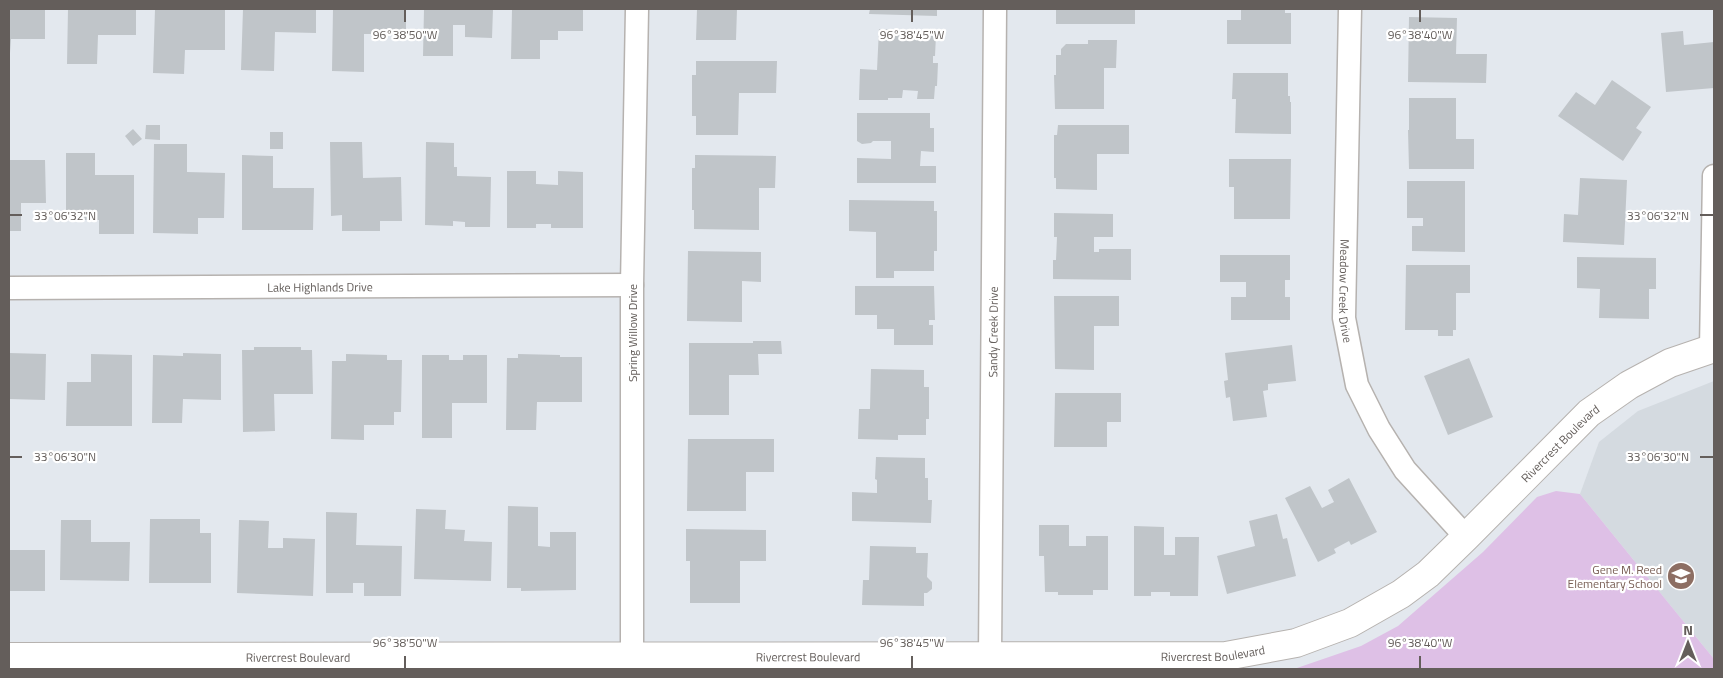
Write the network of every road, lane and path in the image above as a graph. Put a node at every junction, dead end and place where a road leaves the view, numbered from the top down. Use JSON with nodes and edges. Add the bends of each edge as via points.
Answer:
{"nodes":[{"id":1,"x":637,"y":9,"type":"edge"},
{"id":2,"x":995,"y":9,"type":"edge"},
{"id":3,"x":1350,"y":9,"type":"edge"},
{"id":4,"x":1714,"y":176,"type":"edge"},
{"id":5,"x":632,"y":285,"type":"junction"},
{"id":6,"x":9,"y":288,"type":"edge"},
{"id":7,"x":1712,"y":349,"type":"edge"},
{"id":8,"x":1466,"y":537,"type":"junction"},
{"id":9,"x":990,"y":656,"type":"junction"},
{"id":10,"x":9,"y":657,"type":"edge"},
{"id":11,"x":632,"y":657,"type":"junction"}],
"edges":[{"from":1,"to":5,"type":"street","name":"Spring Willow Drive"},
{"from":2,"to":9,"type":"street","name":"Sandy Creek Drive"},
{"from":3,"to":8,"type":"street","name":"Meadow Creek Drive","via":[[1344,318],[1357,386],[1405,470]]},
{"from":4,"to":7,"type":"street"},
{"from":5,"to":6,"type":"street","name":"Lake Highlands Drive"},
{"from":5,"to":11,"type":"street","name":"Spring Willow Drive"},
{"from":7,"to":8,"type":"street","name":"Rivercrest Boulevard","via":[[1670,363],[1628,385],[1589,413]]},
{"from":8,"to":9,"type":"street","name":"Rivercrest Boulevard","via":[[1428,574],[1401,594],[1350,623],[1296,643],[1226,656]]},
{"from":9,"to":11,"type":"street","name":"Rivercrest Boulevard"},
{"from":10,"to":11,"type":"street","name":"Rivercrest Boulevard"}]}
